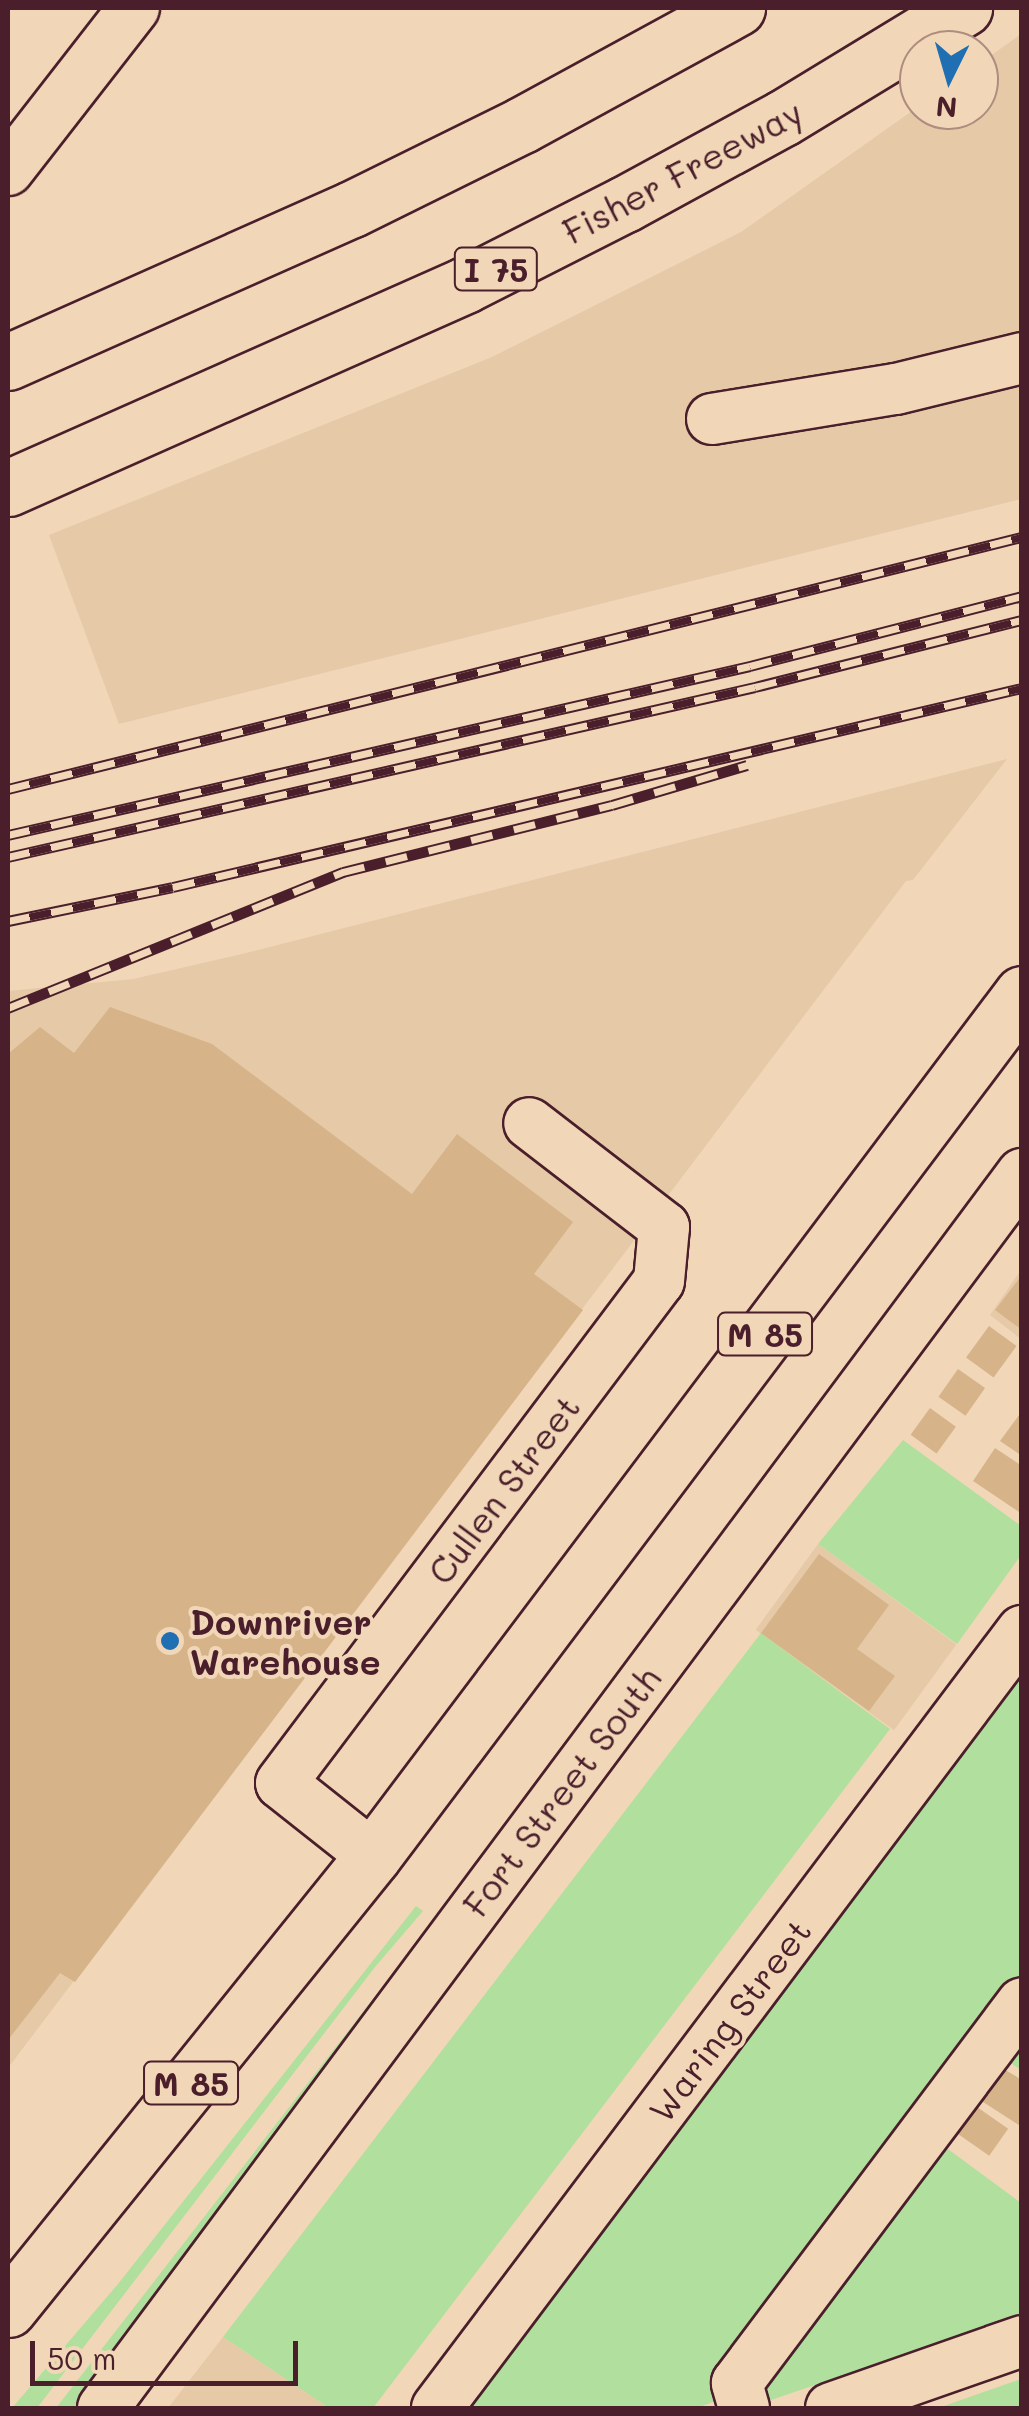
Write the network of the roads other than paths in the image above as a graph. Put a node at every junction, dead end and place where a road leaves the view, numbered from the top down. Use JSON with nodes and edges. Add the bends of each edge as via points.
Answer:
{"nodes":[{"id":1,"x":134,"y":8,"type":"edge"},
{"id":2,"x":737,"y":8,"type":"edge"},
{"id":3,"x":964,"y":8,"type":"edge"},
{"id":4,"x":8,"y":170,"type":"edge"},
{"id":5,"x":1022,"y":358,"type":"edge"},
{"id":6,"x":8,"y":362,"type":"edge"},
{"id":7,"x":712,"y":419,"type":"dead end"},
{"id":8,"x":8,"y":488,"type":"edge"},
{"id":9,"x":1022,"y":994,"type":"edge"},
{"id":10,"x":529,"y":1123,"type":"dead end"},
{"id":11,"x":1022,"y":1174,"type":"edge"},
{"id":12,"x":1022,"y":1631,"type":"edge"},
{"id":13,"x":373,"y":1856,"type":"junction"},
{"id":14,"x":1022,"y":2003,"type":"edge"},
{"id":15,"x":14,"y":2291,"type":"edge"},
{"id":16,"x":1022,"y":2341,"type":"edge"},
{"id":17,"x":103,"y":2408,"type":"edge"},
{"id":18,"x":437,"y":2408,"type":"edge"},
{"id":19,"x":744,"y":2408,"type":"edge"},
{"id":20,"x":831,"y":2408,"type":"edge"}],
"edges":[{"from":1,"to":4,"type":"street"},
{"from":2,"to":6,"type":"main road","via":[[522,126],[352,209]]},
{"from":3,"to":8,"type":"main road","name":"Fisher Freeway","number":"I 75","via":[[782,118],[465,285]]},
{"from":5,"to":7,"type":"street","via":[[896,389]]},
{"from":9,"to":13,"type":"main road","number":"M 85"},
{"from":10,"to":13,"type":"street","name":"Cullen Street","via":[[664,1227],[660,1281],[281,1783]]},
{"from":11,"to":17,"type":"street","name":"Fort Street South"},
{"from":12,"to":18,"type":"street","name":"Waring Street"},
{"from":13,"to":15,"type":"main road","number":"M 85"},
{"from":14,"to":19,"type":"street","via":[[736,2383]]},
{"from":16,"to":20,"type":"street"}]}
